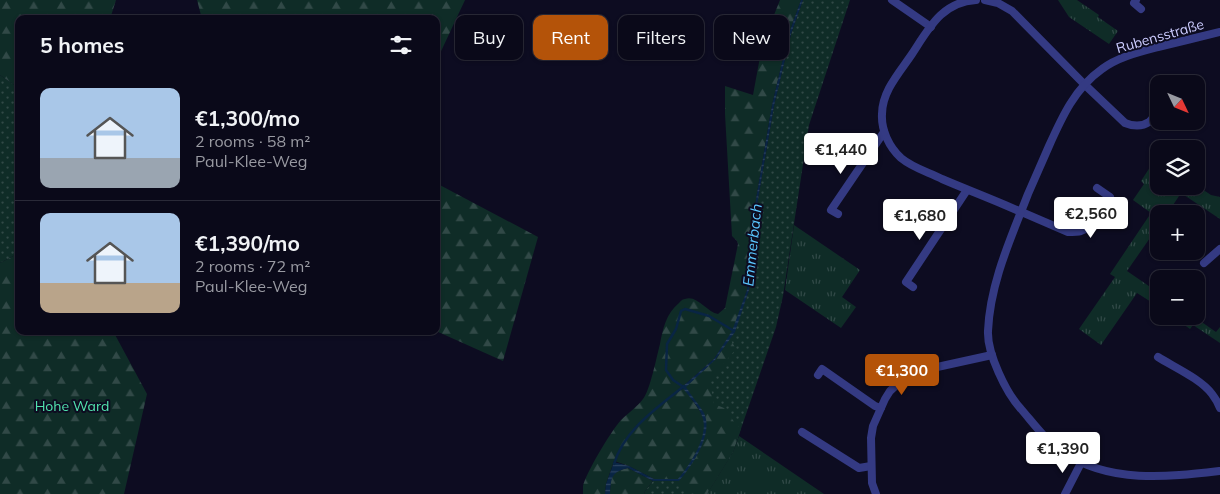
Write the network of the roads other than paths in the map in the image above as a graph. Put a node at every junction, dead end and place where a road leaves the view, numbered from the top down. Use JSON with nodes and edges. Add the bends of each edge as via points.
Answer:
{"nodes":[{"id":1,"x":892,"y":0,"type":"edge"},
{"id":2,"x":970,"y":0,"type":"edge"},
{"id":3,"x":976,"y":0,"type":"edge"},
{"id":4,"x":985,"y":0,"type":"edge"},
{"id":5,"x":1136,"y":0,"type":"edge"},
{"id":6,"x":1141,"y":9,"type":"dead end"},
{"id":7,"x":931,"y":27,"type":"junction"},
{"id":8,"x":1220,"y":32,"type":"edge"},
{"id":9,"x":1084,"y":84,"type":"junction"},
{"id":10,"x":1150,"y":121,"type":"edge"},
{"id":11,"x":884,"y":132,"type":"junction"},
{"id":12,"x":1097,"y":188,"type":"dead end"},
{"id":13,"x":967,"y":190,"type":"junction"},
{"id":14,"x":1021,"y":212,"type":"junction"},
{"id":15,"x":838,"y":214,"type":"dead end"},
{"id":16,"x":1220,"y":249,"type":"edge"},
{"id":17,"x":1204,"y":263,"type":"dead end"},
{"id":18,"x":913,"y":286,"type":"dead end"},
{"id":19,"x":992,"y":355,"type":"junction"},
{"id":20,"x":1158,"y":357,"type":"dead end"},
{"id":21,"x":818,"y":374,"type":"dead end"},
{"id":22,"x":881,"y":408,"type":"junction"},
{"id":23,"x":1220,"y":408,"type":"edge"},
{"id":24,"x":802,"y":432,"type":"dead end"},
{"id":25,"x":1081,"y":463,"type":"junction"},
{"id":26,"x":871,"y":466,"type":"junction"},
{"id":27,"x":1220,"y":471,"type":"edge"},
{"id":28,"x":876,"y":494,"type":"edge"},
{"id":29,"x":1065,"y":494,"type":"edge"}],
"edges":[{"from":1,"to":7,"type":"street"},
{"from":2,"to":3,"type":"street"},
{"from":2,"to":7,"type":"street","via":[[955,4]]},
{"from":4,"to":9,"type":"street","via":[[1012,11]]},
{"from":5,"to":6,"type":"street","via":[[1134,3]]},
{"from":7,"to":11,"type":"street","via":[[887,92],[882,114]]},
{"from":8,"to":9,"type":"street","name":"Rubensstraße","via":[[1139,52],[1114,62]]},
{"from":9,"to":10,"type":"street","via":[[1125,123],[1139,126]]},
{"from":9,"to":14,"type":"street","name":"Rubensstraße","via":[[1062,116]]},
{"from":11,"to":13,"type":"street","via":[[901,158]]},
{"from":11,"to":15,"type":"street","via":[[831,210]]},
{"from":12,"to":14,"type":"street","via":[[1110,197],[1091,224],[1081,231],[1068,232]]},
{"from":13,"to":14,"type":"street"},
{"from":13,"to":18,"type":"street","via":[[906,282]]},
{"from":14,"to":19,"type":"street","name":"Rubensstraße","via":[[997,276],[991,304],[987,333]]},
{"from":16,"to":17,"type":"street"},
{"from":19,"to":22,"type":"street","via":[[919,371],[903,379]]},
{"from":19,"to":25,"type":"street","name":"Rubensstraße","via":[[1013,401],[1046,438]]},
{"from":20,"to":23,"type":"street","via":[[1205,386]]},
{"from":21,"to":22,"type":"street","via":[[822,369]]},
{"from":22,"to":26,"type":"street","via":[[873,426]]},
{"from":24,"to":26,"type":"street","via":[[859,468]]},
{"from":25,"to":27,"type":"street","name":"Rubensstraße","via":[[1124,475]]},
{"from":25,"to":29,"type":"street"},
{"from":26,"to":28,"type":"street"}]}
